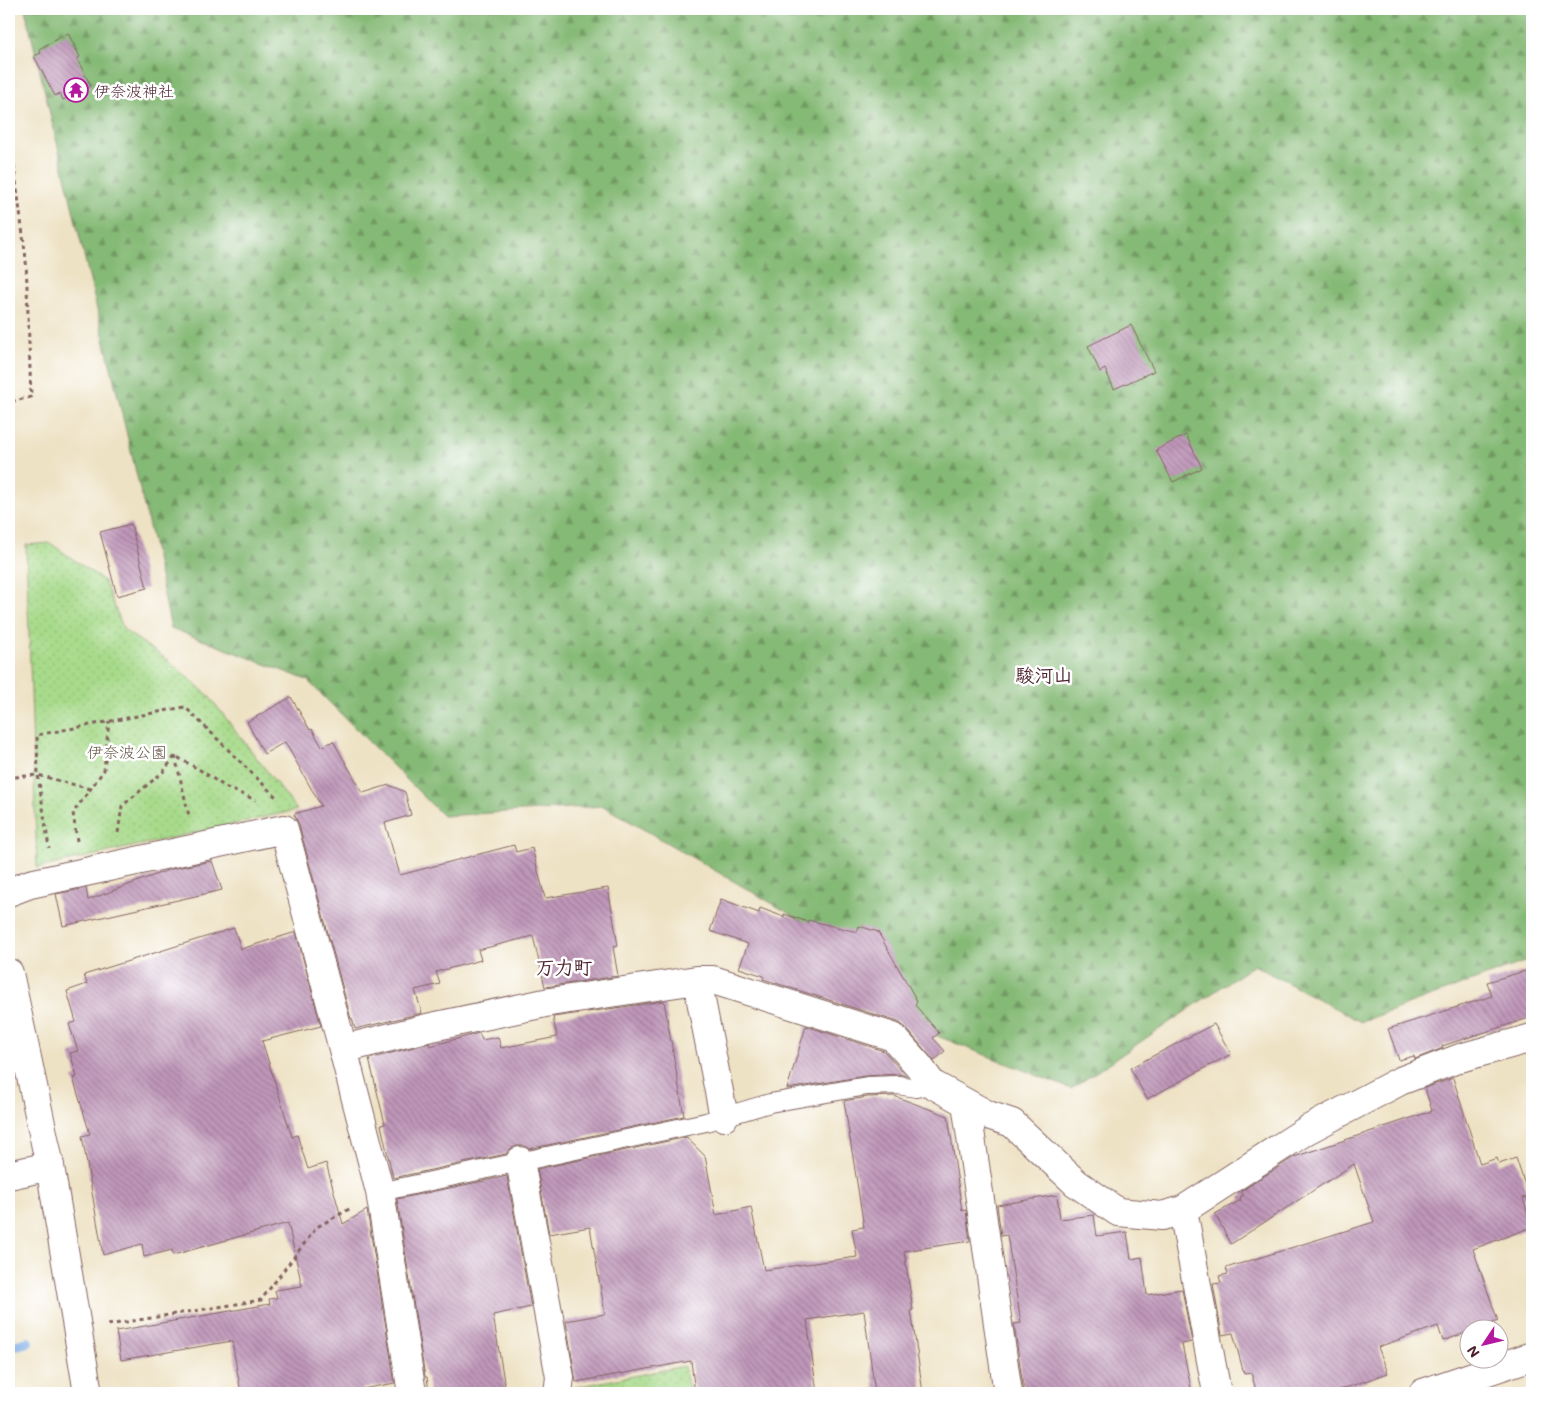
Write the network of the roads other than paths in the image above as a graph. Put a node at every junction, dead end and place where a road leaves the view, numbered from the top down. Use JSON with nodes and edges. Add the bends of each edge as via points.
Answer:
{"nodes":[{"id":1,"x":9,"y":892,"type":"edge"},
{"id":2,"x":9,"y":973,"type":"edge"},
{"id":3,"x":697,"y":980,"type":"junction"},
{"id":4,"x":1532,"y":1038,"type":"edge"},
{"id":5,"x":343,"y":1049,"type":"junction"},
{"id":6,"x":932,"y":1084,"type":"junction"},
{"id":7,"x":966,"y":1103,"type":"junction"},
{"id":8,"x":724,"y":1117,"type":"junction"},
{"id":9,"x":520,"y":1161,"type":"junction"},
{"id":10,"x":50,"y":1166,"type":"junction"},
{"id":11,"x":9,"y":1175,"type":"edge"},
{"id":12,"x":380,"y":1192,"type":"junction"},
{"id":13,"x":1183,"y":1210,"type":"junction"},
{"id":14,"x":1532,"y":1356,"type":"edge"},
{"id":15,"x":88,"y":1393,"type":"edge"},
{"id":16,"x":412,"y":1393,"type":"edge"},
{"id":17,"x":558,"y":1393,"type":"edge"},
{"id":18,"x":1008,"y":1393,"type":"edge"},
{"id":19,"x":1217,"y":1393,"type":"edge"},
{"id":20,"x":1423,"y":1393,"type":"edge"}],
"edges":[{"from":1,"to":5,"type":"street","via":[[30,884],[284,828]]},
{"from":2,"to":10,"type":"street"},
{"from":3,"to":5,"type":"street","via":[[550,1002]]},
{"from":3,"to":6,"type":"street","via":[[713,980],[893,1037]]},
{"from":3,"to":8,"type":"street"},
{"from":4,"to":13,"type":"street","via":[[1460,1058],[1400,1081],[1307,1130]]},
{"from":5,"to":12,"type":"street"},
{"from":6,"to":7,"type":"street"},
{"from":6,"to":8,"type":"lane","via":[[916,1088],[867,1086],[770,1103]]},
{"from":7,"to":13,"type":"street","via":[[1012,1123],[1076,1183],[1118,1212],[1162,1216]]},
{"from":7,"to":18,"type":"street"},
{"from":8,"to":9,"type":"lane"},
{"from":9,"to":12,"type":"lane"},
{"from":9,"to":17,"type":"street","via":[[560,1377]]},
{"from":10,"to":11,"type":"street"},
{"from":10,"to":15,"type":"street"},
{"from":12,"to":16,"type":"street"},
{"from":13,"to":19,"type":"street"},
{"from":14,"to":20,"type":"street"}]}
